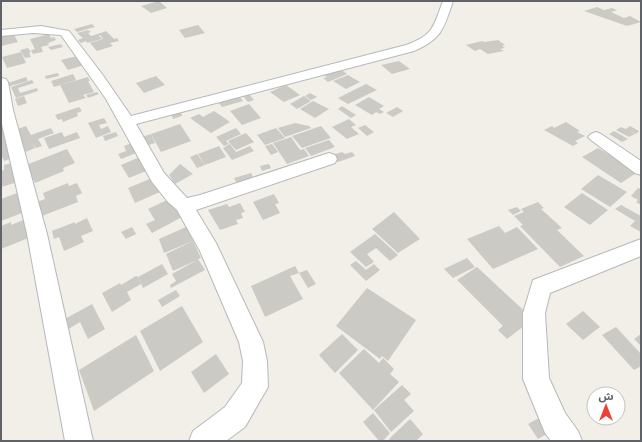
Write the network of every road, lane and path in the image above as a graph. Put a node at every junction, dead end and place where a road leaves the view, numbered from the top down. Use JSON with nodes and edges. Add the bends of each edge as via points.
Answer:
{"nodes":[{"id":1,"x":448,"y":1,"type":"edge"},
{"id":2,"x":1,"y":33,"type":"edge"},
{"id":3,"x":1,"y":82,"type":"edge"},
{"id":4,"x":127,"y":122,"type":"junction"},
{"id":5,"x":596,"y":137,"type":"dead end"},
{"id":6,"x":329,"y":159,"type":"dead end"},
{"id":7,"x":641,"y":169,"type":"edge"},
{"id":8,"x":184,"y":205,"type":"junction"},
{"id":9,"x":641,"y":247,"type":"edge"},
{"id":10,"x":79,"y":441,"type":"edge"},
{"id":11,"x":204,"y":441,"type":"edge"},
{"id":12,"x":568,"y":441,"type":"edge"}],
"edges":[{"from":1,"to":4,"type":"street","via":[[435,35],[427,42]]},
{"from":2,"to":4,"type":"street","via":[[38,28],[65,33]]},
{"from":3,"to":10,"type":"street"},
{"from":4,"to":8,"type":"street","via":[[150,163],[175,198]]},
{"from":5,"to":7,"type":"street"},
{"from":6,"to":8,"type":"street","via":[[201,202]]},
{"from":8,"to":11,"type":"street","via":[[209,249],[251,342],[255,361],[255,387],[235,417]]},
{"from":9,"to":12,"type":"street","via":[[541,287],[534,313],[536,379],[555,423]]}]}
